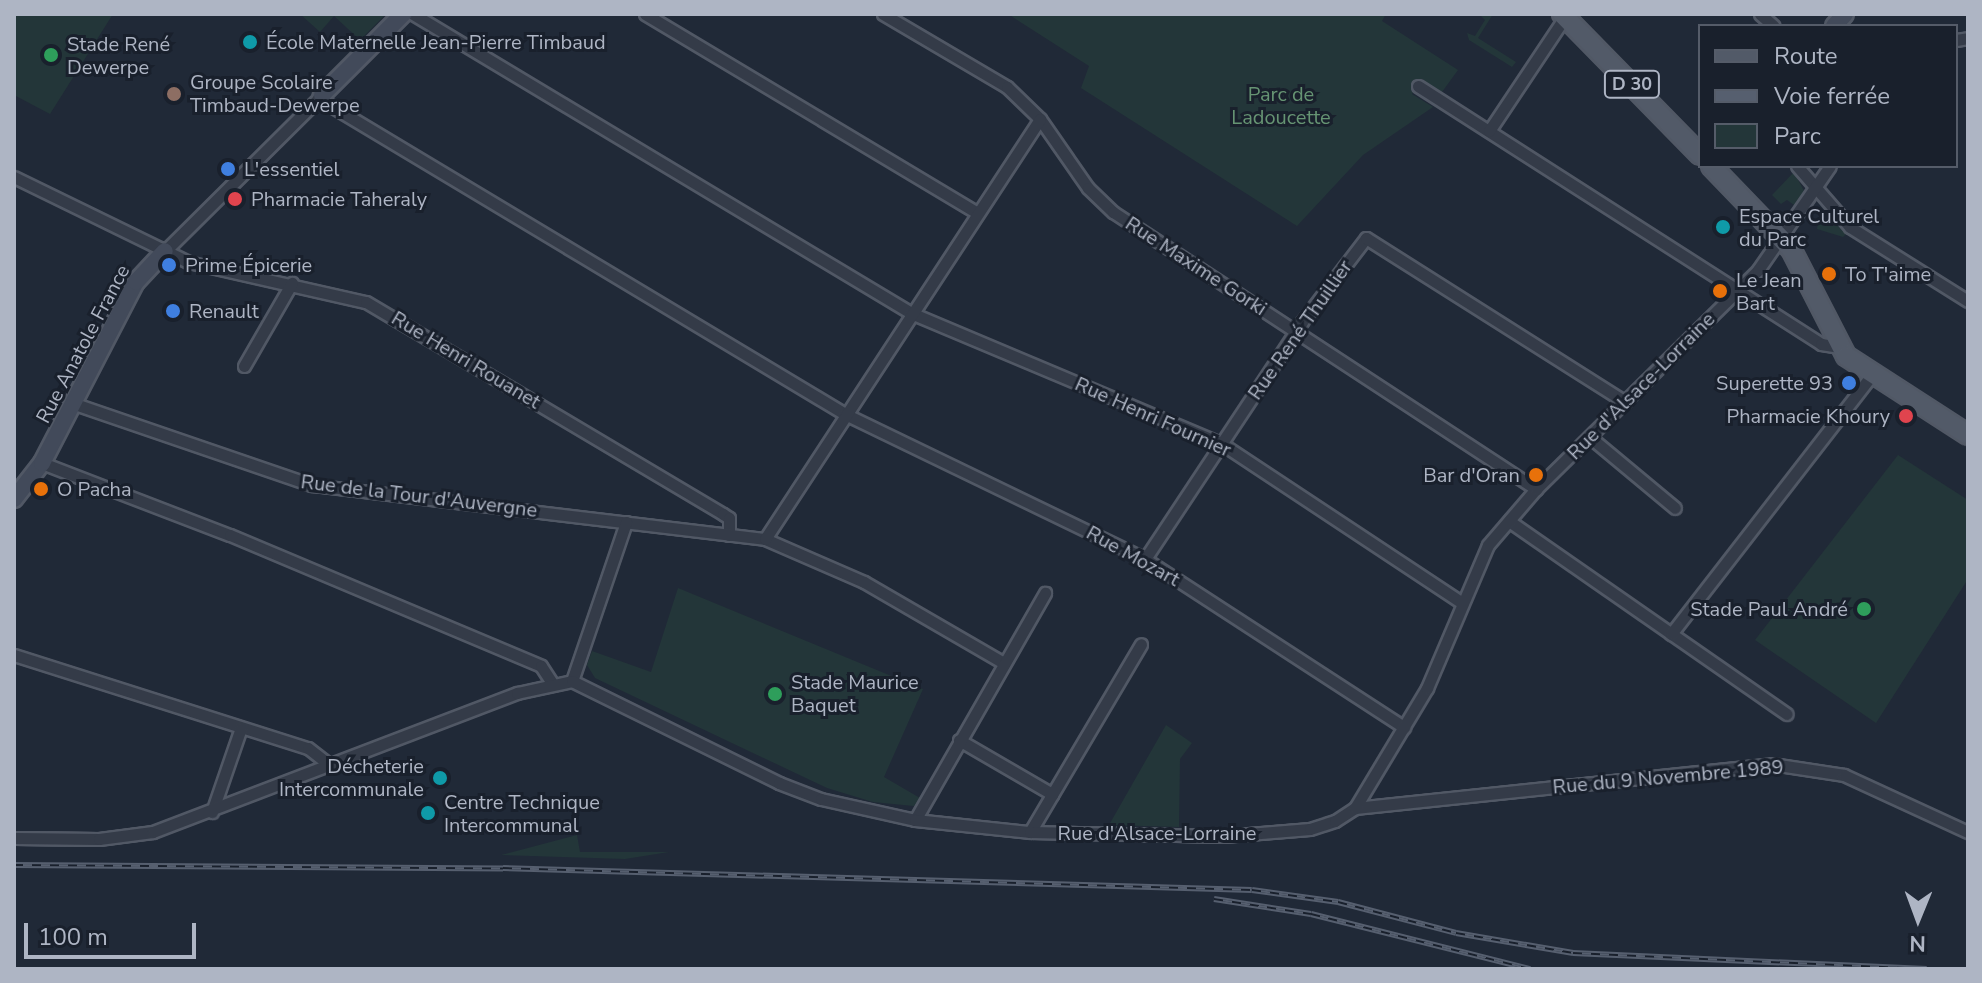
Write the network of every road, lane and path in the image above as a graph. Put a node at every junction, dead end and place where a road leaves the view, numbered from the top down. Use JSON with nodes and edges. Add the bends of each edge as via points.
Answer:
{"nodes":[{"id":1,"x":403,"y":14,"type":"edge"},
{"id":2,"x":413,"y":14,"type":"edge"},
{"id":3,"x":645,"y":14,"type":"edge"},
{"id":4,"x":883,"y":14,"type":"edge"},
{"id":5,"x":1564,"y":15,"type":"edge"},
{"id":6,"x":1418,"y":86,"type":"dead end"},
{"id":7,"x":320,"y":97,"type":"junction"},
{"id":8,"x":1040,"y":119,"type":"junction"},
{"id":9,"x":1489,"y":131,"type":"junction"},
{"id":10,"x":1698,"y":153,"type":"edge"},
{"id":11,"x":1713,"y":168,"type":"edge"},
{"id":12,"x":1799,"y":168,"type":"edge"},
{"id":13,"x":1829,"y":168,"type":"edge"},
{"id":14,"x":14,"y":177,"type":"edge"},
{"id":15,"x":1817,"y":190,"type":"junction"},
{"id":16,"x":976,"y":212,"type":"junction"},
{"id":17,"x":1783,"y":239,"type":"junction"},
{"id":18,"x":165,"y":251,"type":"junction"},
{"id":19,"x":292,"y":283,"type":"junction"},
{"id":20,"x":1737,"y":291,"type":"junction"},
{"id":21,"x":1968,"y":301,"type":"edge"},
{"id":22,"x":911,"y":313,"type":"junction"},
{"id":23,"x":1297,"y":331,"type":"junction"},
{"id":24,"x":1840,"y":347,"type":"junction"},
{"id":25,"x":244,"y":366,"type":"dead end"},
{"id":26,"x":1872,"y":375,"type":"junction"},
{"id":27,"x":1625,"y":402,"type":"junction"},
{"id":28,"x":72,"y":403,"type":"junction"},
{"id":29,"x":845,"y":414,"type":"junction"},
{"id":30,"x":1968,"y":435,"type":"edge"},
{"id":31,"x":1591,"y":438,"type":"junction"},
{"id":32,"x":1222,"y":444,"type":"junction"},
{"id":33,"x":42,"y":463,"type":"junction"},
{"id":34,"x":1536,"y":489,"type":"junction"},
{"id":35,"x":14,"y":499,"type":"edge"},
{"id":36,"x":1675,"y":508,"type":"dead end"},
{"id":37,"x":1509,"y":521,"type":"junction"},
{"id":38,"x":626,"y":522,"type":"junction"},
{"id":39,"x":729,"y":535,"type":"junction"},
{"id":40,"x":765,"y":539,"type":"junction"},
{"id":41,"x":1145,"y":559,"type":"junction"},
{"id":42,"x":1045,"y":593,"type":"dead end"},
{"id":43,"x":1461,"y":602,"type":"junction"},
{"id":44,"x":1671,"y":634,"type":"junction"},
{"id":45,"x":1141,"y":644,"type":"dead end"},
{"id":46,"x":14,"y":655,"type":"edge"},
{"id":47,"x":1004,"y":663,"type":"junction"},
{"id":48,"x":572,"y":681,"type":"junction"},
{"id":49,"x":552,"y":683,"type":"junction"},
{"id":50,"x":1787,"y":714,"type":"dead end"},
{"id":51,"x":1404,"y":727,"type":"junction"},
{"id":52,"x":241,"y":728,"type":"junction"},
{"id":53,"x":959,"y":740,"type":"junction"},
{"id":54,"x":331,"y":766,"type":"junction"},
{"id":55,"x":1052,"y":794,"type":"junction"},
{"id":56,"x":1355,"y":808,"type":"junction"},
{"id":57,"x":212,"y":812,"type":"junction"},
{"id":58,"x":915,"y":820,"type":"junction"},
{"id":59,"x":1030,"y":832,"type":"junction"},
{"id":60,"x":1968,"y":832,"type":"edge"},
{"id":61,"x":18,"y":834,"type":"edge"}],
"edges":[{"from":1,"to":7,"type":"main road","name":"Rue Anatole France"},
{"from":2,"to":22,"type":"street","name":"Rue Henri Fournier"},
{"from":3,"to":16,"type":"street"},
{"from":4,"to":8,"type":"street","name":"Rue Maxime Gorki","via":[[1007,87]]},
{"from":5,"to":9,"type":"street"},
{"from":5,"to":10,"type":"main road","number":"D 30"},
{"from":6,"to":9,"type":"street"},
{"from":7,"to":18,"type":"street","name":"Rue Anatole France"},
{"from":7,"to":29,"type":"street","name":"Rue Mozart"},
{"from":8,"to":16,"type":"street"},
{"from":8,"to":23,"type":"street","name":"Rue Maxime Gorki","via":[[1100,202]]},
{"from":9,"to":20,"type":"street"},
{"from":11,"to":17,"type":"main road"},
{"from":12,"to":15,"type":"street"},
{"from":13,"to":15,"type":"street","name":"Rue d'Alsace-Lorraine"},
{"from":14,"to":18,"type":"street","name":"Rue Henri Rouanet"},
{"from":15,"to":17,"type":"street","name":"Rue d'Alsace-Lorraine"},
{"from":15,"to":21,"type":"street","via":[[1850,227]]},
{"from":16,"to":22,"type":"street"},
{"from":17,"to":20,"type":"street","name":"Rue d'Alsace-Lorraine"},
{"from":17,"to":24,"type":"main road"},
{"from":18,"to":19,"type":"street","name":"Rue Henri Rouanet","via":[[220,273]]},
{"from":18,"to":28,"type":"main road","name":"Rue Anatole France","via":[[136,282]]},
{"from":19,"to":25,"type":"street"},
{"from":19,"to":39,"type":"street","name":"Rue Henri Rouanet","via":[[366,302],[404,322],[723,514],[729,518]]},
{"from":20,"to":24,"type":"street","via":[[1821,344]]},
{"from":20,"to":27,"type":"street","name":"Rue d'Alsace-Lorraine"},
{"from":22,"to":29,"type":"street"},
{"from":22,"to":32,"type":"street","name":"Rue Henri Fournier"},
{"from":23,"to":27,"type":"street","name":"Rue René Thuillier","via":[[1362,241],[1371,238]]},
{"from":23,"to":32,"type":"street","name":"Rue René Thuillier"},
{"from":23,"to":34,"type":"street","name":"Rue Maxime Gorki"},
{"from":24,"to":26,"type":"main road"},
{"from":26,"to":30,"type":"main road"},
{"from":26,"to":44,"type":"street"},
{"from":27,"to":31,"type":"street","name":"Rue d'Alsace-Lorraine"},
{"from":28,"to":33,"type":"main road","name":"Rue Anatole France"},
{"from":28,"to":38,"type":"street","name":"Rue de la Tour d'Auvergne","via":[[312,485]]},
{"from":29,"to":40,"type":"street"},
{"from":29,"to":41,"type":"street","name":"Rue Mozart"},
{"from":31,"to":34,"type":"street","name":"Rue d'Alsace-Lorraine"},
{"from":31,"to":36,"type":"street"},
{"from":32,"to":41,"type":"street","name":"Rue René Thuillier"},
{"from":32,"to":43,"type":"street","name":"Rue Henri Fournier"},
{"from":33,"to":35,"type":"main road","name":"Rue Anatole France"},
{"from":33,"to":49,"type":"street","via":[[230,535],[541,666]]},
{"from":34,"to":37,"type":"street","name":"Rue d'Alsace-Lorraine"},
{"from":37,"to":43,"type":"street","name":"Rue d'Alsace-Lorraine","via":[[1482,554]]},
{"from":37,"to":44,"type":"street"},
{"from":38,"to":39,"type":"street","name":"Rue de la Tour d'Auvergne"},
{"from":38,"to":48,"type":"street"},
{"from":39,"to":40,"type":"street","name":"Rue de la Tour d'Auvergne"},
{"from":40,"to":47,"type":"street","name":"Rue de la Tour d'Auvergne","via":[[864,582]]},
{"from":41,"to":51,"type":"street","name":"Rue Mozart"},
{"from":42,"to":47,"type":"street"},
{"from":43,"to":51,"type":"street","name":"Rue d'Alsace-Lorraine","via":[[1427,688]]},
{"from":44,"to":50,"type":"street"},
{"from":45,"to":55,"type":"street"},
{"from":46,"to":52,"type":"street"},
{"from":47,"to":53,"type":"street"},
{"from":48,"to":49,"type":"street"},
{"from":48,"to":58,"type":"street","name":"Rue d'Alsace-Lorraine","via":[[779,783],[821,799]]},
{"from":49,"to":54,"type":"street"},
{"from":51,"to":56,"type":"street","name":"Rue d'Alsace-Lorraine"},
{"from":52,"to":54,"type":"street","via":[[308,748]]},
{"from":52,"to":57,"type":"street"},
{"from":53,"to":55,"type":"street"},
{"from":53,"to":58,"type":"street"},
{"from":54,"to":57,"type":"street"},
{"from":55,"to":59,"type":"street"},
{"from":56,"to":59,"type":"street","name":"Rue d'Alsace-Lorraine","via":[[1323,825],[1266,834]]},
{"from":56,"to":60,"type":"street","name":"Rue du 9 Novembre 1989","via":[[1772,764],[1844,775]]},
{"from":57,"to":61,"type":"street","via":[[124,837]]},
{"from":58,"to":59,"type":"street","name":"Rue d'Alsace-Lorraine"}]}
